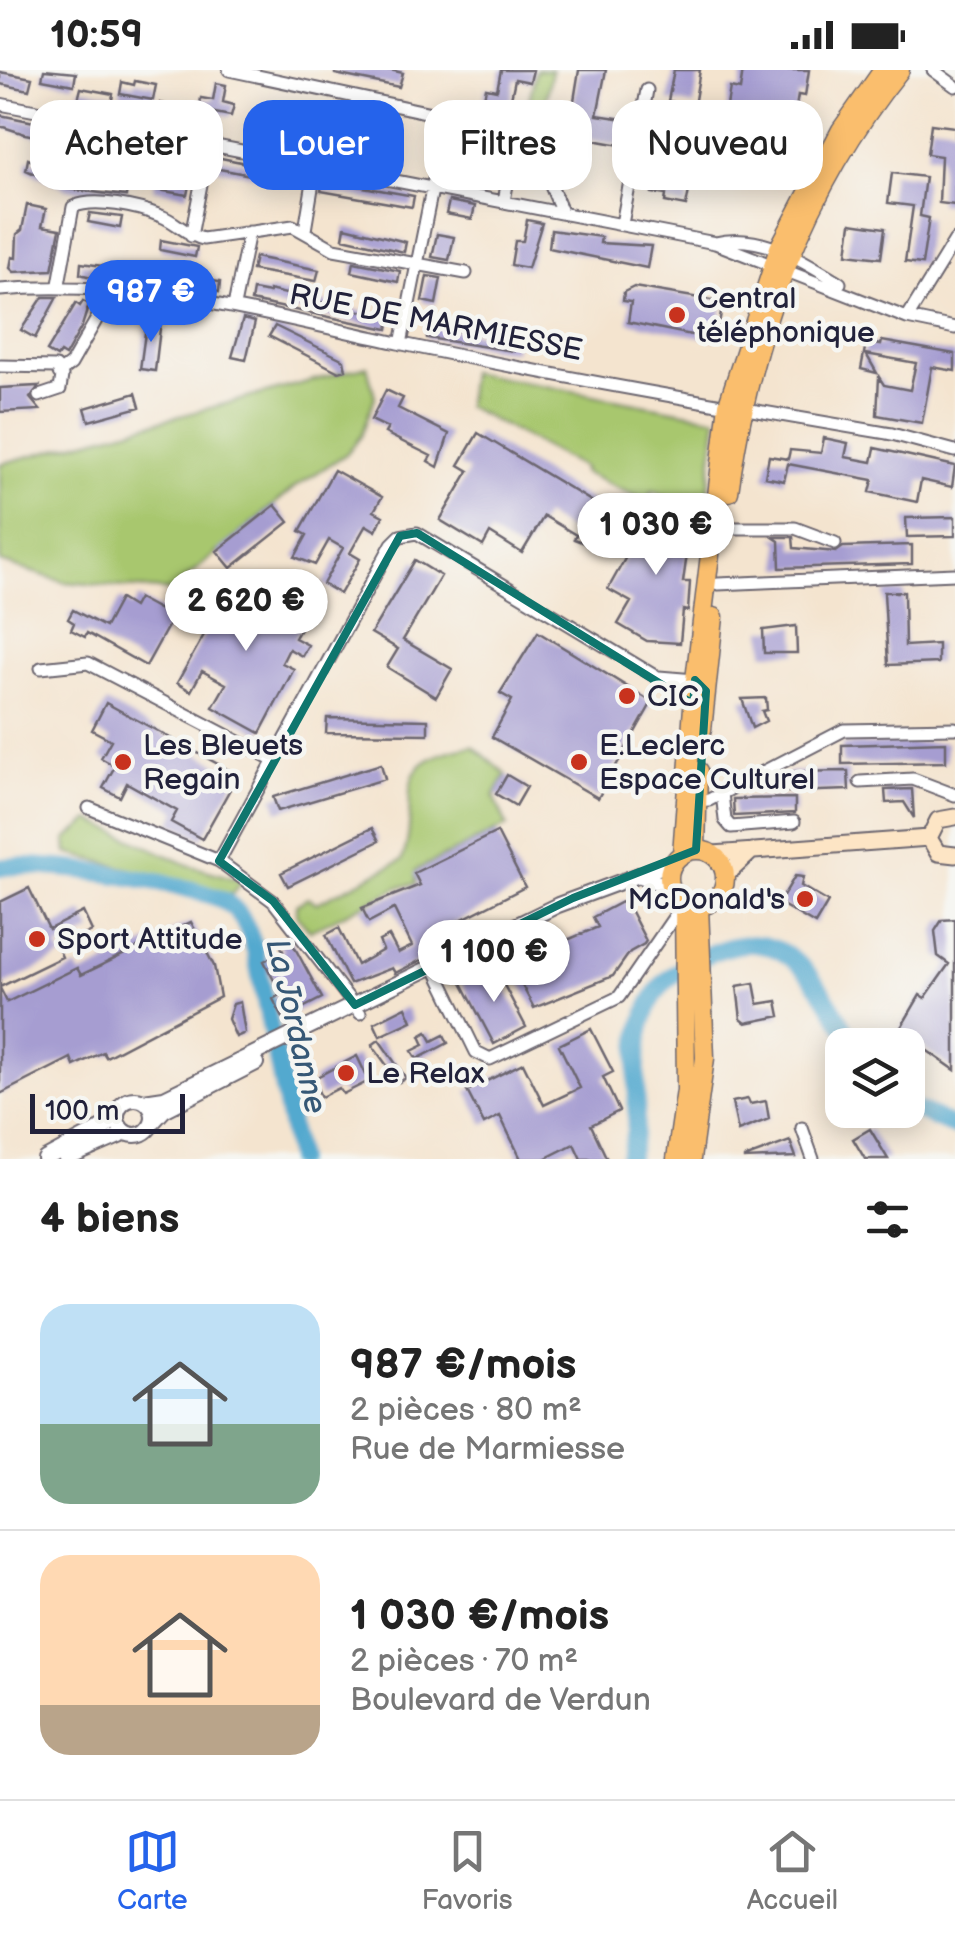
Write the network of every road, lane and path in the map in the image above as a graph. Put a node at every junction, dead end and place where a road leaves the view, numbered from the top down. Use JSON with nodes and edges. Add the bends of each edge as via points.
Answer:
{"nodes":[{"id":1,"x":229,"y":70,"type":"edge"},
{"id":2,"x":883,"y":70,"type":"edge"},
{"id":3,"x":900,"y":70,"type":"edge"},
{"id":4,"x":933,"y":70,"type":"edge"},
{"id":5,"x":955,"y":86,"type":"edge"},
{"id":6,"x":646,"y":90,"type":"dead end"},
{"id":7,"x":0,"y":104,"type":"edge"},
{"id":8,"x":424,"y":109,"type":"edge"},
{"id":9,"x":30,"y":110,"type":"edge"},
{"id":10,"x":200,"y":190,"type":"edge"},
{"id":11,"x":312,"y":190,"type":"edge"},
{"id":12,"x":432,"y":190,"type":"edge"},
{"id":13,"x":452,"y":190,"type":"edge"},
{"id":14,"x":506,"y":190,"type":"edge"},
{"id":15,"x":553,"y":190,"type":"edge"},
{"id":16,"x":504,"y":201,"type":"junction"},
{"id":17,"x":562,"y":212,"type":"junction"},
{"id":18,"x":622,"y":224,"type":"junction"},
{"id":19,"x":305,"y":230,"type":"junction"},
{"id":20,"x":249,"y":232,"type":"junction"},
{"id":21,"x":191,"y":236,"type":"junction"},
{"id":22,"x":955,"y":240,"type":"edge"},
{"id":23,"x":782,"y":257,"type":"junction"},
{"id":24,"x":417,"y":264,"type":"junction"},
{"id":25,"x":466,"y":274,"type":"dead end"},
{"id":26,"x":59,"y":284,"type":"junction"},
{"id":27,"x":0,"y":290,"type":"edge"},
{"id":28,"x":98,"y":306,"type":"dead end"},
{"id":29,"x":234,"y":306,"type":"junction"},
{"id":30,"x":907,"y":318,"type":"junction"},
{"id":31,"x":955,"y":328,"type":"edge"},
{"id":32,"x":401,"y":344,"type":"junction"},
{"id":33,"x":0,"y":367,"type":"edge"},
{"id":34,"x":60,"y":373,"type":"junction"},
{"id":35,"x":39,"y":396,"type":"dead end"},
{"id":36,"x":735,"y":406,"type":"junction"},
{"id":37,"x":955,"y":451,"type":"edge"},
{"id":38,"x":724,"y":528,"type":"junction"},
{"id":39,"x":836,"y":543,"type":"dead end"},
{"id":40,"x":955,"y":574,"type":"edge"},
{"id":41,"x":718,"y":584,"type":"junction"},
{"id":42,"x":40,"y":668,"type":"dead end"},
{"id":43,"x":656,"y":677,"type":"junction"},
{"id":44,"x":698,"y":690,"type":"junction"},
{"id":45,"x":955,"y":728,"type":"edge"},
{"id":46,"x":274,"y":760,"type":"junction"},
{"id":47,"x":860,"y":782,"type":"dead end"},
{"id":48,"x":722,"y":794,"type":"junction"},
{"id":49,"x":955,"y":794,"type":"edge"},
{"id":50,"x":696,"y":800,"type":"junction"},
{"id":51,"x":90,"y":808,"type":"dead end"},
{"id":52,"x":955,"y":818,"type":"edge"},
{"id":53,"x":794,"y":822,"type":"dead end"},
{"id":54,"x":930,"y":838,"type":"junction"},
{"id":55,"x":752,"y":851,"type":"junction"},
{"id":56,"x":691,"y":855,"type":"junction"},
{"id":57,"x":955,"y":857,"type":"edge"},
{"id":58,"x":219,"y":861,"type":"junction"},
{"id":59,"x":636,"y":876,"type":"junction"},
{"id":60,"x":725,"y":876,"type":"junction"},
{"id":61,"x":670,"y":887,"type":"junction"},
{"id":62,"x":691,"y":904,"type":"junction"},
{"id":63,"x":435,"y":968,"type":"junction"},
{"id":64,"x":358,"y":1008,"type":"junction"},
{"id":65,"x":251,"y":1060,"type":"junction"},
{"id":66,"x":144,"y":1101,"type":"junction"},
{"id":67,"x":117,"y":1115,"type":"junction"},
{"id":68,"x":153,"y":1122,"type":"junction"},
{"id":69,"x":802,"y":1128,"type":"dead end"},
{"id":70,"x":126,"y":1133,"type":"junction"},
{"id":71,"x":44,"y":1159,"type":"edge"},
{"id":72,"x":66,"y":1159,"type":"edge"},
{"id":73,"x":676,"y":1159,"type":"edge"},
{"id":74,"x":691,"y":1159,"type":"edge"},
{"id":75,"x":814,"y":1159,"type":"edge"}],
"edges":[{"from":1,"to":8,"type":"street"},
{"from":2,"to":23,"type":"main road","via":[[841,130]]},
{"from":3,"to":23,"type":"main road"},
{"from":4,"to":5,"type":"street"},
{"from":6,"to":18,"type":"street"},
{"from":7,"to":9,"type":"street"},
{"from":10,"to":21,"type":"street"},
{"from":11,"to":19,"type":"street"},
{"from":12,"to":24,"type":"street"},
{"from":13,"to":16,"type":"street"},
{"from":14,"to":16,"type":"street"},
{"from":15,"to":17,"type":"street"},
{"from":16,"to":17,"type":"street"},
{"from":17,"to":18,"type":"street"},
{"from":18,"to":23,"type":"street","via":[[715,242],[730,239]]},
{"from":19,"to":20,"type":"street"},
{"from":19,"to":24,"type":"street","via":[[334,248]]},
{"from":20,"to":21,"type":"street"},
{"from":20,"to":29,"type":"street"},
{"from":21,"to":26,"type":"street","via":[[162,216],[86,200],[73,207]]},
{"from":22,"to":30,"type":"street"},
{"from":23,"to":30,"type":"street"},
{"from":23,"to":36,"type":"main road"},
{"from":24,"to":25,"type":"street"},
{"from":24,"to":32,"type":"street"},
{"from":26,"to":27,"type":"street","name":"RUE DE MARMIESSE"},
{"from":26,"to":29,"type":"street","name":"RUE DE MARMIESSE"},
{"from":28,"to":34,"type":"street","via":[[99,315]]},
{"from":29,"to":32,"type":"street","name":"RUE DE MARMIESSE"},
{"from":30,"to":31,"type":"street"},
{"from":32,"to":36,"type":"street","name":"RUE DE MARMIESSE"},
{"from":33,"to":34,"type":"street","via":[[49,364]]},
{"from":34,"to":35,"type":"street","via":[[60,389]]},
{"from":36,"to":37,"type":"street","name":"RUE DE MARMIESSE"},
{"from":36,"to":38,"type":"main road"},
{"from":36,"to":44,"type":"main road"},
{"from":38,"to":39,"type":"street","via":[[795,528]]},
{"from":38,"to":41,"type":"main road"},
{"from":40,"to":41,"type":"street"},
{"from":41,"to":44,"type":"main road"},
{"from":42,"to":46,"type":"street","via":[[88,663]]},
{"from":43,"to":44,"type":"street"},
{"from":43,"to":44,"type":"street"},
{"from":43,"to":46,"type":"street","via":[[408,534],[392,544]]},
{"from":44,"to":50,"type":"main road"},
{"from":44,"to":56,"type":"main road"},
{"from":45,"to":48,"type":"street","via":[[844,730]]},
{"from":46,"to":58,"type":"street"},
{"from":47,"to":49,"type":"street","via":[[914,779]]},
{"from":48,"to":50,"type":"street"},
{"from":48,"to":53,"type":"street","via":[[731,827]]},
{"from":50,"to":56,"type":"main road"},
{"from":51,"to":58,"type":"street"},
{"from":52,"to":54,"type":"main road","via":[[938,820]]},
{"from":54,"to":55,"type":"main road"},
{"from":54,"to":57,"type":"main road","via":[[938,852]]},
{"from":55,"to":56,"type":"main road"},
{"from":55,"to":60,"type":"main road"},
{"from":56,"to":59,"type":"street"},
{"from":56,"to":60,"type":"main road"},
{"from":56,"to":61,"type":"main road","via":[[667,875]]},
{"from":58,"to":64,"type":"street","via":[[273,900]]},
{"from":59,"to":61,"type":"street"},
{"from":59,"to":63,"type":"street","via":[[526,920]]},
{"from":60,"to":62,"type":"main road","via":[[716,899]]},
{"from":61,"to":62,"type":"main road"},
{"from":62,"to":63,"type":"street","via":[[619,997],[490,1059],[476,1052]]},
{"from":62,"to":73,"type":"main road","via":[[684,946],[686,1090]]},
{"from":62,"to":74,"type":"main road","via":[[704,990],[704,1084]]},
{"from":63,"to":64,"type":"street"},
{"from":64,"to":65,"type":"street"},
{"from":65,"to":66,"type":"street"},
{"from":65,"to":68,"type":"street"},
{"from":66,"to":67,"type":"street","via":[[127,1101]]},
{"from":66,"to":68,"type":"street"},
{"from":67,"to":70,"type":"street"},
{"from":67,"to":71,"type":"street"},
{"from":68,"to":70,"type":"street","via":[[141,1135]]},
{"from":69,"to":75,"type":"street"},
{"from":70,"to":72,"type":"street"}]}
